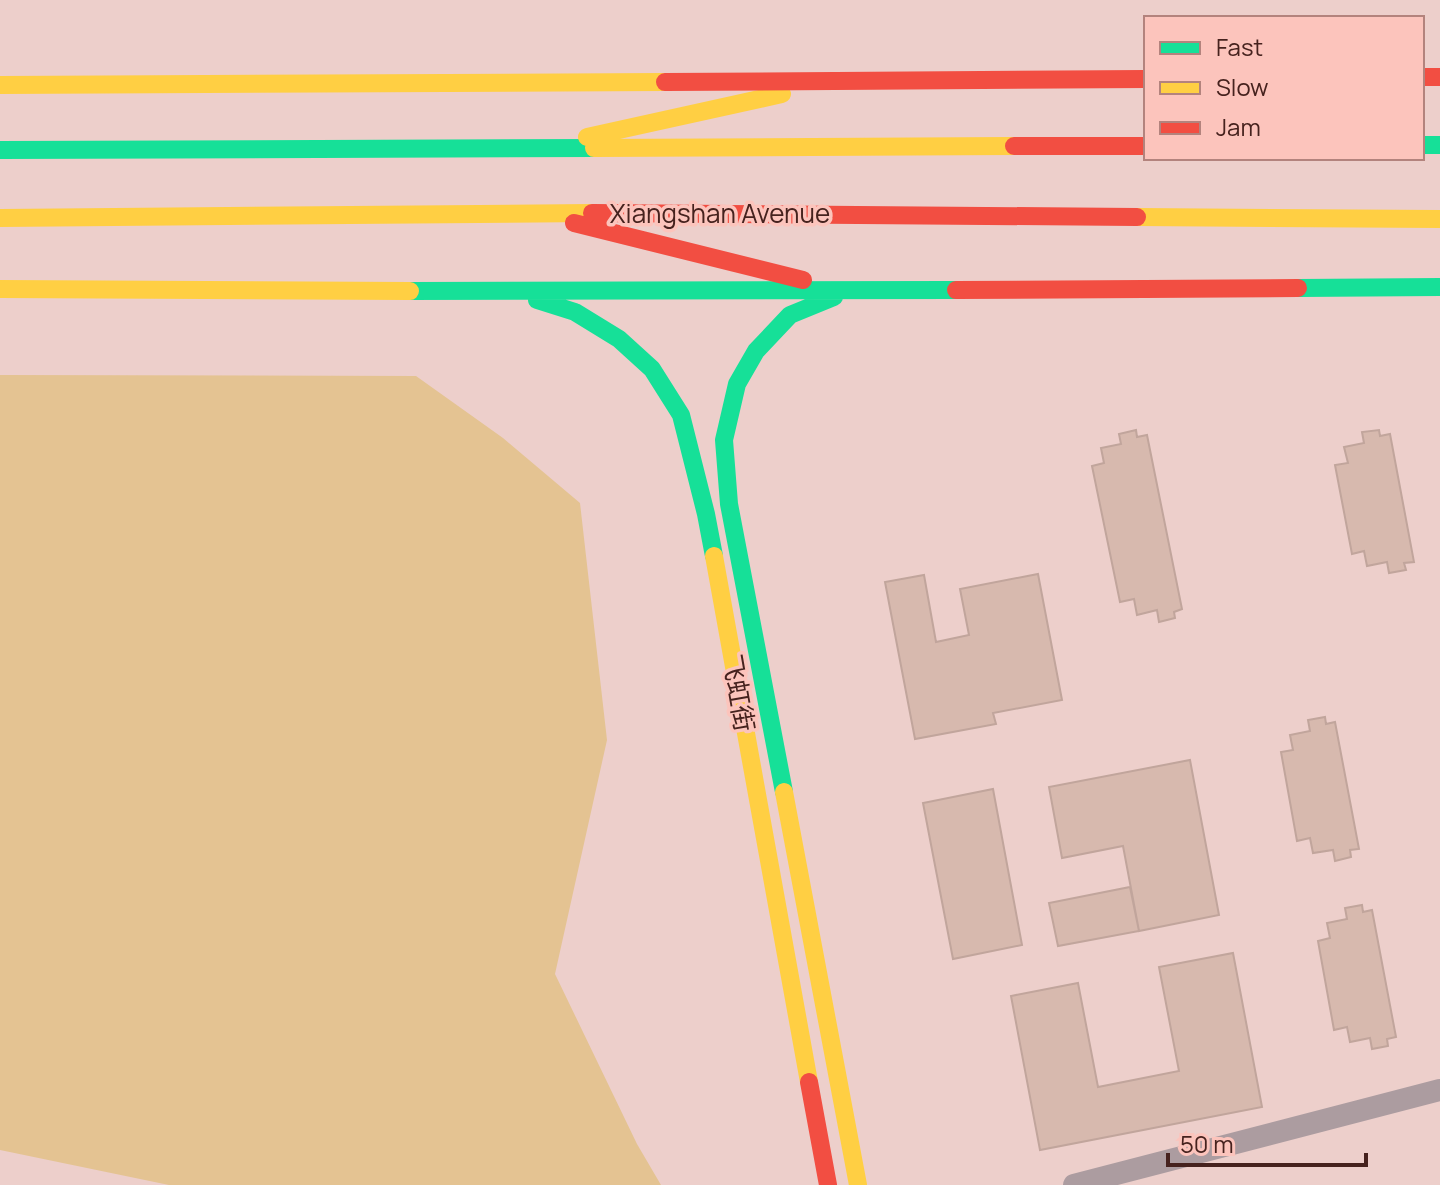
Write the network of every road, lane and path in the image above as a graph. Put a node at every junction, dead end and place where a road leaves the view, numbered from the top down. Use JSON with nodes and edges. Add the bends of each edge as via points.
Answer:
{"nodes":[{"id":1,"x":1144,"y":79,"type":"edge"},
{"id":2,"x":838,"y":81,"type":"junction"},
{"id":3,"x":0,"y":85,"type":"edge"},
{"id":4,"x":29,"y":87,"type":"junction"},
{"id":5,"x":0,"y":99,"type":"edge"},
{"id":6,"x":1144,"y":146,"type":"edge"},
{"id":7,"x":538,"y":148,"type":"junction"},
{"id":8,"x":0,"y":150,"type":"edge"},
{"id":9,"x":535,"y":213,"type":"junction"},
{"id":10,"x":0,"y":218,"type":"edge"},
{"id":11,"x":1440,"y":219,"type":"edge"},
{"id":12,"x":0,"y":278,"type":"edge"},
{"id":13,"x":1440,"y":287,"type":"edge"},
{"id":14,"x":0,"y":289,"type":"edge"},
{"id":15,"x":28,"y":290,"type":"junction"},
{"id":16,"x":847,"y":291,"type":"junction"},
{"id":17,"x":513,"y":292,"type":"junction"},
{"id":18,"x":1440,"y":1090,"type":"edge"},
{"id":19,"x":828,"y":1185,"type":"edge"},
{"id":20,"x":858,"y":1185,"type":"edge"},
{"id":21,"x":1074,"y":1185,"type":"edge"}],
"edges":[{"from":1,"to":2,"type":"main road"},
{"from":2,"to":4,"type":"main road"},
{"from":2,"to":7,"type":"main road"},
{"from":3,"to":4,"type":"main road"},
{"from":4,"to":5,"type":"main road"},
{"from":6,"to":7,"type":"main road"},
{"from":7,"to":8,"type":"main road"},
{"from":9,"to":10,"type":"main road","name":"Xiangshan Avenue"},
{"from":9,"to":11,"type":"main road","name":"Xiangshan Avenue"},
{"from":9,"to":16,"type":"main road"},
{"from":12,"to":15,"type":"main road"},
{"from":13,"to":16,"type":"main road"},
{"from":14,"to":15,"type":"main road"},
{"from":15,"to":17,"type":"main road"},
{"from":16,"to":17,"type":"main road"},
{"from":16,"to":20,"type":"main road","name":"飞虹街","via":[[790,315],[756,351],[737,384],[724,440],[729,504]]},
{"from":17,"to":19,"type":"main road","name":"飞虹街","via":[[575,312],[619,339],[652,369],[681,415],[706,514]]},
{"from":18,"to":21,"type":"street"}]}
